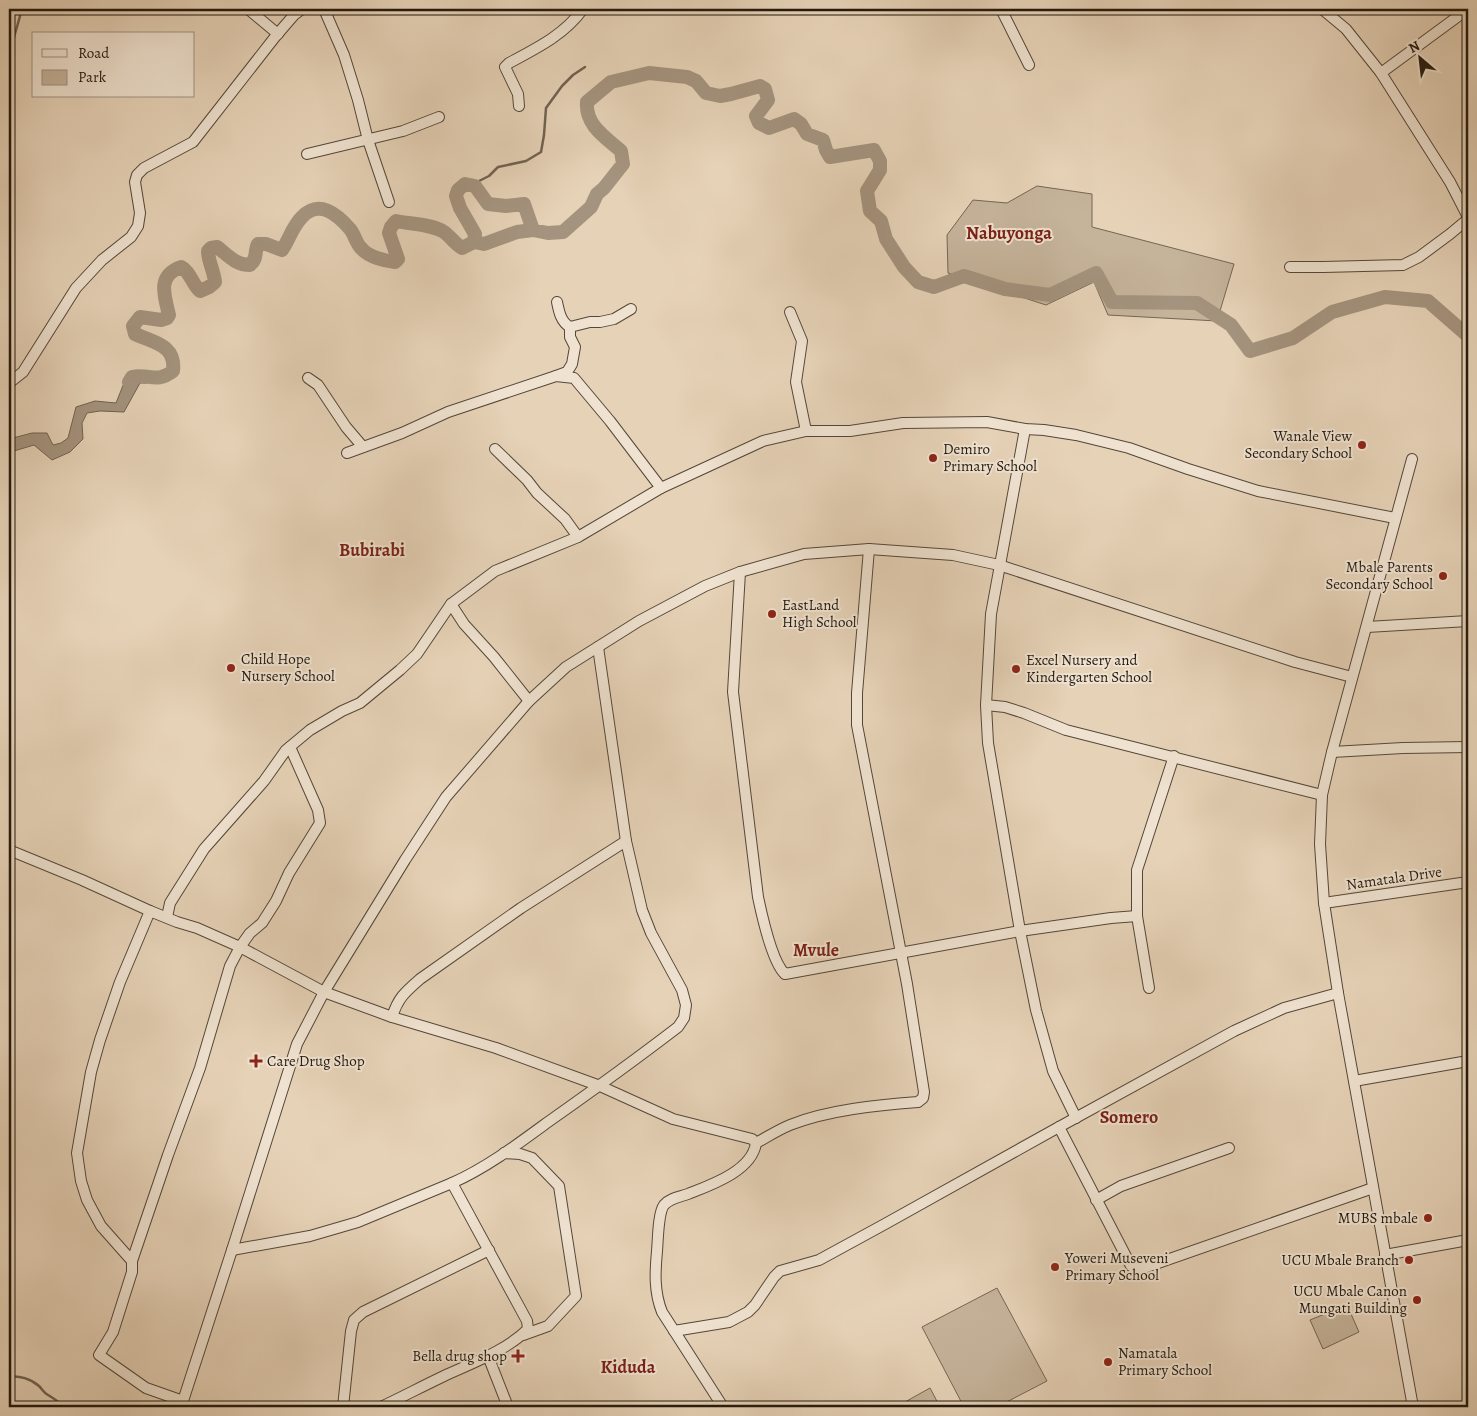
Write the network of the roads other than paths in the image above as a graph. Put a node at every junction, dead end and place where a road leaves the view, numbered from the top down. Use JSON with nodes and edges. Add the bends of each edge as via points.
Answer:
{"nodes":[{"id":1,"x":248,"y":9,"type":"edge"},
{"id":2,"x":302,"y":9,"type":"edge"},
{"id":3,"x":324,"y":9,"type":"edge"},
{"id":4,"x":583,"y":9,"type":"edge"},
{"id":5,"x":1001,"y":9,"type":"edge"},
{"id":6,"x":1322,"y":9,"type":"edge"},
{"id":7,"x":1468,"y":9,"type":"edge"},
{"id":8,"x":278,"y":34,"type":"junction"},
{"id":9,"x":1029,"y":65,"type":"dead end"},
{"id":10,"x":1381,"y":72,"type":"junction"},
{"id":11,"x":519,"y":106,"type":"dead end"},
{"id":12,"x":439,"y":117,"type":"dead end"},
{"id":13,"x":368,"y":140,"type":"junction"},
{"id":14,"x":307,"y":154,"type":"dead end"},
{"id":15,"x":389,"y":202,"type":"dead end"},
{"id":16,"x":1468,"y":218,"type":"edge"},
{"id":17,"x":1290,"y":267,"type":"dead end"},
{"id":18,"x":557,"y":302,"type":"dead end"},
{"id":19,"x":631,"y":309,"type":"dead end"},
{"id":20,"x":790,"y":312,"type":"dead end"},
{"id":21,"x":570,"y":327,"type":"junction"},
{"id":22,"x":556,"y":376,"type":"junction"},
{"id":23,"x":308,"y":378,"type":"dead end"},
{"id":24,"x":9,"y":383,"type":"edge"},
{"id":25,"x":1025,"y":429,"type":"junction"},
{"id":26,"x":806,"y":431,"type":"junction"},
{"id":27,"x":362,"y":447,"type":"junction"},
{"id":28,"x":494,"y":449,"type":"dead end"},
{"id":29,"x":348,"y":453,"type":"dead end"},
{"id":30,"x":1412,"y":459,"type":"dead end"},
{"id":31,"x":661,"y":488,"type":"junction"},
{"id":32,"x":1395,"y":518,"type":"junction"},
{"id":33,"x":578,"y":537,"type":"junction"},
{"id":34,"x":869,"y":549,"type":"junction"},
{"id":35,"x":999,"y":565,"type":"junction"},
{"id":36,"x":740,"y":572,"type":"junction"},
{"id":37,"x":451,"y":604,"type":"junction"},
{"id":38,"x":1468,"y":622,"type":"edge"},
{"id":39,"x":1367,"y":627,"type":"junction"},
{"id":40,"x":598,"y":647,"type":"junction"},
{"id":41,"x":1352,"y":678,"type":"junction"},
{"id":42,"x":530,"y":700,"type":"junction"},
{"id":43,"x":986,"y":705,"type":"junction"},
{"id":44,"x":290,"y":747,"type":"junction"},
{"id":45,"x":1468,"y":747,"type":"edge"},
{"id":46,"x":1332,"y":752,"type":"junction"},
{"id":47,"x":1174,"y":756,"type":"junction"},
{"id":48,"x":1322,"y":795,"type":"junction"},
{"id":49,"x":626,"y":841,"type":"junction"},
{"id":50,"x":9,"y":850,"type":"edge"},
{"id":51,"x":1468,"y":882,"type":"edge"},
{"id":52,"x":1324,"y":903,"type":"junction"},
{"id":53,"x":150,"y":911,"type":"junction"},
{"id":54,"x":1137,"y":916,"type":"junction"},
{"id":55,"x":167,"y":917,"type":"junction"},
{"id":56,"x":1020,"y":931,"type":"junction"},
{"id":57,"x":240,"y":946,"type":"junction"},
{"id":58,"x":901,"y":953,"type":"junction"},
{"id":59,"x":1149,"y":988,"type":"dead end"},
{"id":60,"x":324,"y":992,"type":"junction"},
{"id":61,"x":1338,"y":993,"type":"junction"},
{"id":62,"x":392,"y":1017,"type":"junction"},
{"id":63,"x":1468,"y":1061,"type":"edge"},
{"id":64,"x":1354,"y":1081,"type":"junction"},
{"id":65,"x":600,"y":1086,"type":"junction"},
{"id":66,"x":1076,"y":1118,"type":"junction"},
{"id":67,"x":1059,"y":1127,"type":"junction"},
{"id":68,"x":756,"y":1143,"type":"junction"},
{"id":69,"x":1229,"y":1148,"type":"dead end"},
{"id":70,"x":503,"y":1153,"type":"junction"},
{"id":71,"x":452,"y":1183,"type":"junction"},
{"id":72,"x":1373,"y":1188,"type":"junction"},
{"id":73,"x":1096,"y":1200,"type":"junction"},
{"id":74,"x":1468,"y":1240,"type":"edge"},
{"id":75,"x":232,"y":1250,"type":"junction"},
{"id":76,"x":489,"y":1250,"type":"junction"},
{"id":77,"x":1385,"y":1255,"type":"junction"},
{"id":78,"x":132,"y":1261,"type":"junction"},
{"id":79,"x":674,"y":1331,"type":"junction"},
{"id":80,"x":522,"y":1335,"type":"junction"},
{"id":81,"x":488,"y":1356,"type":"junction"},
{"id":82,"x":182,"y":1404,"type":"edge"},
{"id":83,"x":343,"y":1407,"type":"edge"},
{"id":84,"x":381,"y":1407,"type":"edge"},
{"id":85,"x":508,"y":1407,"type":"edge"},
{"id":86,"x":723,"y":1407,"type":"edge"},
{"id":87,"x":1413,"y":1407,"type":"edge"}],
"edges":[{"from":1,"to":8,"type":"street"},
{"from":2,"to":8,"type":"street"},
{"from":3,"to":13,"type":"street","via":[[344,55]]},
{"from":4,"to":11,"type":"street","via":[[551,40],[506,67],[518,94]]},
{"from":5,"to":9,"type":"street"},
{"from":6,"to":10,"type":"street","via":[[1346,29]]},
{"from":7,"to":10,"type":"street"},
{"from":8,"to":24,"type":"street","via":[[193,142],[137,175],[138,226],[131,237],[102,260],[76,288],[22,372]]},
{"from":10,"to":16,"type":"street","via":[[1450,182]]},
{"from":12,"to":13,"type":"street"},
{"from":13,"to":14,"type":"street"},
{"from":13,"to":15,"type":"street"},
{"from":16,"to":17,"type":"street","via":[[1419,257],[1402,265]]},
{"from":18,"to":21,"type":"street","via":[[565,324]]},
{"from":19,"to":21,"type":"street","via":[[614,319]]},
{"from":20,"to":26,"type":"street","via":[[802,341],[796,382]]},
{"from":21,"to":22,"type":"street","via":[[575,347],[572,364],[567,372]]},
{"from":22,"to":27,"type":"street","via":[[448,412]]},
{"from":22,"to":31,"type":"street","via":[[574,378]]},
{"from":23,"to":27,"type":"street","via":[[318,385]]},
{"from":25,"to":26,"type":"street","via":[[978,422],[903,423],[850,431]]},
{"from":25,"to":32,"type":"street","via":[[1076,435],[1129,448],[1258,491]]},
{"from":25,"to":35,"type":"street"},
{"from":26,"to":31,"type":"street","via":[[763,441]]},
{"from":27,"to":29,"type":"street"},
{"from":28,"to":33,"type":"street","via":[[565,519]]},
{"from":30,"to":32,"type":"street"},
{"from":31,"to":33,"type":"street"},
{"from":32,"to":39,"type":"street"},
{"from":33,"to":37,"type":"street","via":[[495,571]]},
{"from":34,"to":35,"type":"street","via":[[953,555]]},
{"from":34,"to":36,"type":"street","via":[[804,554]]},
{"from":34,"to":58,"type":"street","via":[[857,693],[858,725]]},
{"from":35,"to":41,"type":"street"},
{"from":35,"to":43,"type":"street","via":[[991,614]]},
{"from":36,"to":40,"type":"street","via":[[697,590]]},
{"from":36,"to":58,"type":"street","via":[[733,692],[758,897],[765,929],[780,968],[785,974],[795,973]]},
{"from":37,"to":42,"type":"street","via":[[464,624]]},
{"from":37,"to":44,"type":"street","via":[[417,654],[400,670],[360,703],[310,730]]},
{"from":38,"to":39,"type":"street"},
{"from":39,"to":41,"type":"street"},
{"from":40,"to":42,"type":"street","via":[[566,667]]},
{"from":40,"to":49,"type":"street"},
{"from":41,"to":46,"type":"street"},
{"from":42,"to":60,"type":"street","via":[[446,797]]},
{"from":43,"to":47,"type":"street","via":[[1018,711],[1066,730]]},
{"from":43,"to":56,"type":"street","via":[[988,743]]},
{"from":44,"to":55,"type":"street","via":[[204,849],[170,903]]},
{"from":44,"to":57,"type":"street","via":[[318,810],[320,823],[262,923]]},
{"from":45,"to":46,"type":"street"},
{"from":46,"to":48,"type":"street"},
{"from":47,"to":48,"type":"street"},
{"from":47,"to":54,"type":"street","via":[[1138,870]]},
{"from":48,"to":52,"type":"street","via":[[1320,844]]},
{"from":49,"to":62,"type":"street","via":[[521,908],[420,979],[396,1004]]},
{"from":49,"to":65,"type":"street","via":[[642,910],[682,990],[686,1005],[684,1018],[678,1027]]},
{"from":50,"to":53,"type":"street"},
{"from":51,"to":52,"type":"street","name":"Namatala Drive"},
{"from":52,"to":61,"type":"street"},
{"from":53,"to":55,"type":"street"},
{"from":53,"to":78,"type":"street","via":[[100,1040],[77,1153],[87,1200],[101,1226]]},
{"from":54,"to":56,"type":"street"},
{"from":54,"to":59,"type":"street"},
{"from":55,"to":57,"type":"street"},
{"from":56,"to":58,"type":"street"},
{"from":56,"to":66,"type":"street","via":[[1036,1010],[1053,1071]]},
{"from":57,"to":60,"type":"street"},
{"from":57,"to":78,"type":"street","via":[[230,966],[200,1068]]},
{"from":58,"to":68,"type":"street","via":[[923,1098],[918,1102],[876,1105],[815,1117],[790,1125]]},
{"from":60,"to":62,"type":"street"},
{"from":60,"to":75,"type":"street","via":[[297,1044]]},
{"from":61,"to":64,"type":"street"},
{"from":61,"to":66,"type":"street","via":[[1284,1008],[1234,1030]]},
{"from":62,"to":65,"type":"street","via":[[496,1048]]},
{"from":63,"to":64,"type":"street"},
{"from":64,"to":72,"type":"street"},
{"from":65,"to":68,"type":"street","via":[[673,1119],[752,1139]]},
{"from":65,"to":70,"type":"street"},
{"from":66,"to":67,"type":"street"},
{"from":67,"to":73,"type":"street"},
{"from":67,"to":79,"type":"street","via":[[819,1260],[780,1272],[748,1312],[729,1322]]},
{"from":68,"to":79,"type":"street","via":[[746,1163],[727,1178],[673,1198],[663,1206],[655,1272],[656,1292],[662,1312]]},
{"from":69,"to":73,"type":"street","via":[[1121,1186]]},
{"from":70,"to":71,"type":"street"},
{"from":70,"to":80,"type":"street","via":[[532,1158],[559,1186],[576,1296],[548,1326]]},
{"from":71,"to":75,"type":"street","via":[[358,1222],[310,1236]]},
{"from":71,"to":76,"type":"street"},
{"from":72,"to":73,"type":"street","via":[[1141,1269],[1131,1266]]},
{"from":72,"to":77,"type":"street"},
{"from":74,"to":77,"type":"street"},
{"from":75,"to":82,"type":"street"},
{"from":76,"to":80,"type":"street","via":[[527,1321],[528,1329]]},
{"from":76,"to":83,"type":"street","via":[[363,1312],[354,1320]]},
{"from":77,"to":87,"type":"street"},
{"from":78,"to":82,"type":"street","via":[[132,1272],[113,1332],[99,1355],[146,1388]]},
{"from":79,"to":86,"type":"street"},
{"from":80,"to":81,"type":"street"},
{"from":81,"to":84,"type":"street"},
{"from":81,"to":85,"type":"street"}]}
